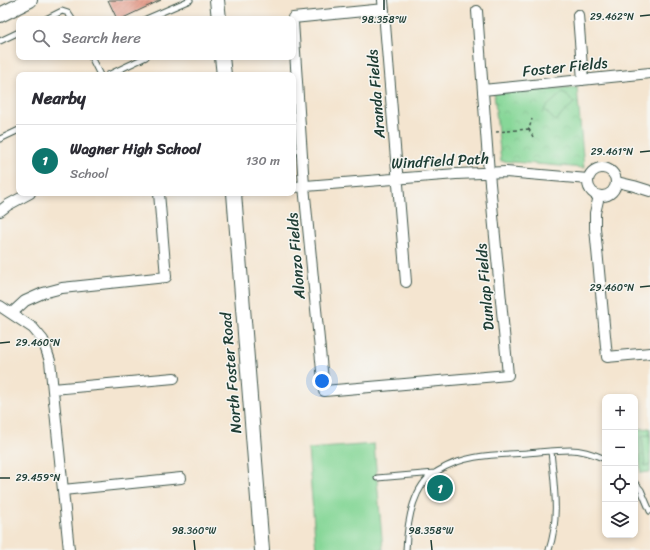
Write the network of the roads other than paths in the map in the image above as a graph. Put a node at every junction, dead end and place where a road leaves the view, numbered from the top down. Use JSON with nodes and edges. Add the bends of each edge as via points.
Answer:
{"nodes":[{"id":1,"x":30,"y":0,"type":"edge"},
{"id":2,"x":190,"y":0,"type":"edge"},
{"id":3,"x":217,"y":0,"type":"edge"},
{"id":4,"x":176,"y":3,"type":"edge"},
{"id":5,"x":384,"y":5,"type":"edge"},
{"id":6,"x":477,"y":11,"type":"dead end"},
{"id":7,"x":0,"y":15,"type":"edge"},
{"id":8,"x":578,"y":15,"type":"dead end"},
{"id":9,"x":52,"y":16,"type":"edge"},
{"id":10,"x":70,"y":16,"type":"edge"},
{"id":11,"x":152,"y":16,"type":"edge"},
{"id":12,"x":219,"y":16,"type":"edge"},
{"id":13,"x":296,"y":19,"type":"edge"},
{"id":14,"x":16,"y":33,"type":"edge"},
{"id":15,"x":0,"y":41,"type":"edge"},
{"id":16,"x":92,"y":60,"type":"edge"},
{"id":17,"x":140,"y":60,"type":"edge"},
{"id":18,"x":222,"y":60,"type":"edge"},
{"id":19,"x":296,"y":60,"type":"edge"},
{"id":20,"x":98,"y":72,"type":"edge"},
{"id":21,"x":114,"y":72,"type":"edge"},
{"id":22,"x":224,"y":72,"type":"edge"},
{"id":23,"x":650,"y":74,"type":"edge"},
{"id":24,"x":583,"y":80,"type":"junction"},
{"id":25,"x":483,"y":90,"type":"junction"},
{"id":26,"x":16,"y":131,"type":"edge"},
{"id":27,"x":0,"y":139,"type":"edge"},
{"id":28,"x":489,"y":173,"type":"junction"},
{"id":29,"x":398,"y":178,"type":"junction"},
{"id":30,"x":588,"y":179,"type":"junction"},
{"id":31,"x":617,"y":182,"type":"junction"},
{"id":32,"x":304,"y":186,"type":"junction"},
{"id":33,"x":296,"y":187,"type":"edge"},
{"id":34,"x":650,"y":190,"type":"edge"},
{"id":35,"x":24,"y":196,"type":"edge"},
{"id":36,"x":159,"y":196,"type":"edge"},
{"id":37,"x":234,"y":196,"type":"edge"},
{"id":38,"x":599,"y":196,"type":"junction"},
{"id":39,"x":0,"y":211,"type":"edge"},
{"id":40,"x":406,"y":282,"type":"dead end"},
{"id":41,"x":0,"y":306,"type":"edge"},
{"id":42,"x":12,"y":313,"type":"junction"},
{"id":43,"x":650,"y":353,"type":"edge"},
{"id":44,"x":174,"y":378,"type":"dead end"},
{"id":45,"x":53,"y":388,"type":"junction"},
{"id":46,"x":324,"y":391,"type":"joint"},
{"id":47,"x":551,"y":451,"type":"junction"},
{"id":48,"x":602,"y":458,"type":"edge"},
{"id":49,"x":436,"y":473,"type":"junction"},
{"id":50,"x":181,"y":478,"type":"dead end"},
{"id":51,"x":376,"y":478,"type":"dead end"},
{"id":52,"x":638,"y":486,"type":"edge"},
{"id":53,"x":63,"y":490,"type":"junction"},
{"id":54,"x":650,"y":511,"type":"edge"},
{"id":55,"x":69,"y":550,"type":"edge"},
{"id":56,"x":262,"y":550,"type":"edge"},
{"id":57,"x":406,"y":550,"type":"edge"},
{"id":58,"x":549,"y":550,"type":"edge"}],
"edges":[{"from":1,"to":7,"type":"main road"},
{"from":2,"to":4,"type":"lane"},
{"from":3,"to":12,"type":"main road"},
{"from":4,"to":11,"type":"lane"},
{"from":5,"to":13,"type":"street"},
{"from":5,"to":29,"type":"street","name":"Aranda Fields"},
{"from":6,"to":25,"type":"street","name":"Dunlap Fields"},
{"from":8,"to":24,"type":"street"},
{"from":9,"to":10,"type":"lane","via":[[62,11]]},
{"from":14,"to":15,"type":"lane"},
{"from":16,"to":20,"type":"lane"},
{"from":17,"to":21,"type":"lane"},
{"from":18,"to":22,"type":"main road"},
{"from":19,"to":32,"type":"street","name":"Alonzo Fields"},
{"from":23,"to":24,"type":"street","name":"Foster Fields"},
{"from":24,"to":25,"type":"street","name":"Foster Fields"},
{"from":25,"to":28,"type":"street","name":"Dunlap Fields"},
{"from":26,"to":27,"type":"lane"},
{"from":28,"to":29,"type":"street","name":"Windfield Path"},
{"from":28,"to":30,"type":"street","name":"Windfield Path","via":[[506,172]]},
{"from":28,"to":46,"type":"street","name":"Dunlap Fields","via":[[508,375]]},
{"from":29,"to":32,"type":"street","name":"Windfield Path"},
{"from":29,"to":40,"type":"street","name":"Aranda Fields"},
{"from":30,"to":31,"type":"street","via":[[594,170],[604,168],[613,173]]},
{"from":30,"to":38,"type":"street","via":[[590,190]]},
{"from":31,"to":34,"type":"street"},
{"from":31,"to":38,"type":"street","via":[[609,195]]},
{"from":32,"to":33,"type":"street","name":"Windfield Path"},
{"from":32,"to":46,"type":"street","name":"Alonzo Fields"},
{"from":35,"to":39,"type":"street"},
{"from":36,"to":42,"type":"street","via":[[166,277],[62,288],[26,301]]},
{"from":37,"to":56,"type":"main road","name":"North Foster Road"},
{"from":38,"to":43,"type":"street","via":[[595,228],[607,357]]},
{"from":41,"to":42,"type":"street"},
{"from":42,"to":45,"type":"street","via":[[33,328],[43,340],[50,361]]},
{"from":44,"to":45,"type":"street"},
{"from":45,"to":53,"type":"street"},
{"from":47,"to":48,"type":"lane","via":[[570,450],[592,453]]},
{"from":47,"to":49,"type":"lane","via":[[481,456],[463,460]]},
{"from":47,"to":58,"type":"lane","via":[[556,513],[554,536]]},
{"from":49,"to":51,"type":"lane"},
{"from":49,"to":57,"type":"lane","via":[[428,478],[420,489],[411,511]]},
{"from":50,"to":53,"type":"street"},
{"from":52,"to":54,"type":"lane"},
{"from":53,"to":55,"type":"street"}]}
